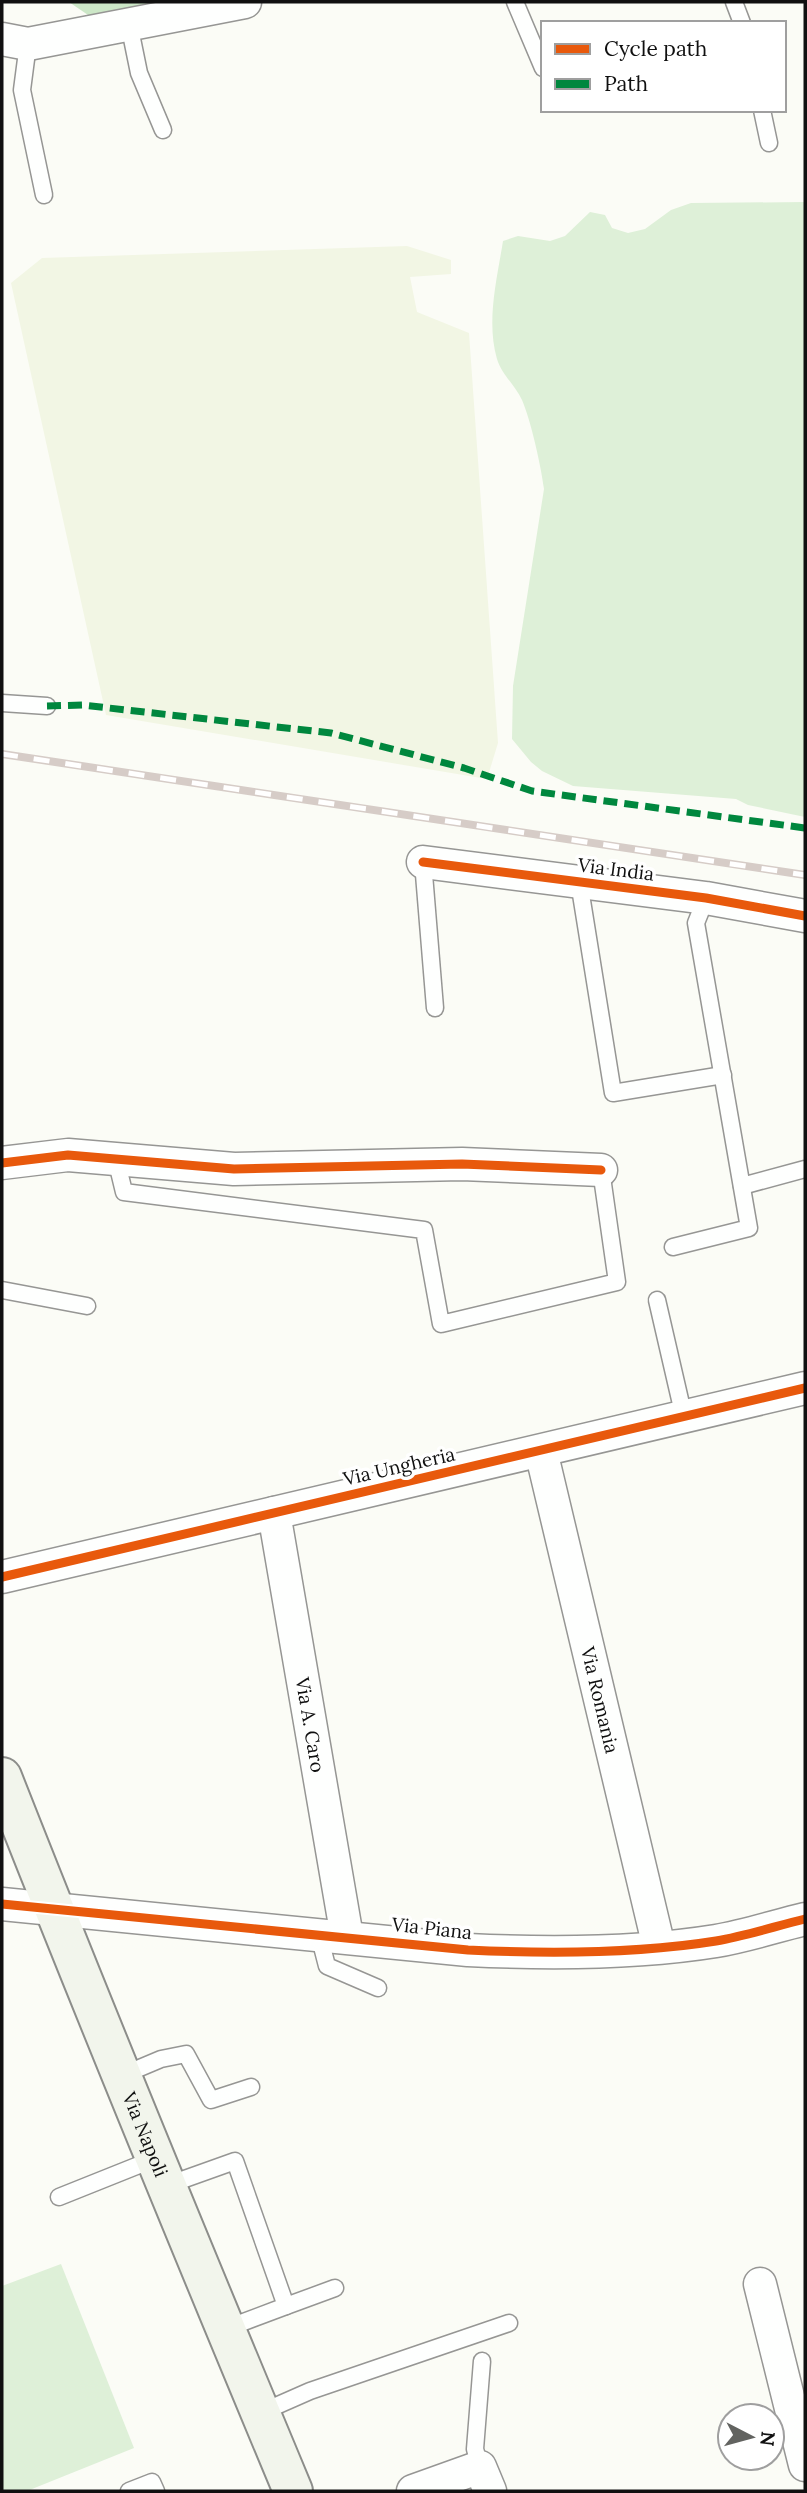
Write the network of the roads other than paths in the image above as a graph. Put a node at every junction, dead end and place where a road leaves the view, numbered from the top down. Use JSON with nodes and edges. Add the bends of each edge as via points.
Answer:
{"nodes":[{"id":1,"x":245,"y":2,"type":"edge"},
{"id":2,"x":516,"y":2,"type":"edge"},
{"id":3,"x":734,"y":2,"type":"edge"},
{"id":4,"x":741,"y":21,"type":"edge"},
{"id":5,"x":129,"y":24,"type":"junction"},
{"id":6,"x":15,"y":41,"type":"edge"},
{"id":7,"x":541,"y":63,"type":"edge"},
{"id":8,"x":762,"y":112,"type":"edge"},
{"id":9,"x":163,"y":131,"type":"dead end"},
{"id":10,"x":769,"y":143,"type":"dead end"},
{"id":11,"x":44,"y":195,"type":"dead end"},
{"id":12,"x":2,"y":703,"type":"edge"},
{"id":13,"x":47,"y":706,"type":"dead end"},
{"id":14,"x":423,"y":862,"type":"joint"},
{"id":15,"x":579,"y":882,"type":"junction"},
{"id":16,"x":706,"y":898,"type":"junction"},
{"id":17,"x":805,"y":916,"type":"edge"},
{"id":18,"x":435,"y":1008,"type":"dead end"},
{"id":19,"x":723,"y":1075,"type":"junction"},
{"id":20,"x":116,"y":1159,"type":"junction"},
{"id":21,"x":2,"y":1163,"type":"edge"},
{"id":22,"x":805,"y":1169,"type":"edge"},
{"id":23,"x":601,"y":1170,"type":"joint"},
{"id":24,"x":743,"y":1186,"type":"junction"},
{"id":25,"x":673,"y":1247,"type":"dead end"},
{"id":26,"x":2,"y":1290,"type":"edge"},
{"id":27,"x":657,"y":1300,"type":"dead end"},
{"id":28,"x":87,"y":1306,"type":"dead end"},
{"id":29,"x":805,"y":1388,"type":"edge"},
{"id":30,"x":684,"y":1417,"type":"junction"},
{"id":31,"x":541,"y":1451,"type":"junction"},
{"id":32,"x":274,"y":1513,"type":"junction"},
{"id":33,"x":2,"y":1577,"type":"edge"},
{"id":34,"x":2,"y":1777,"type":"edge"},
{"id":35,"x":2,"y":1904,"type":"edge"},
{"id":36,"x":54,"y":1909,"type":"junction"},
{"id":37,"x":805,"y":1919,"type":"edge"},
{"id":38,"x":333,"y":1936,"type":"junction"},
{"id":39,"x":659,"y":1947,"type":"junction"},
{"id":40,"x":378,"y":1988,"type":"dead end"},
{"id":41,"x":123,"y":2076,"type":"junction"},
{"id":42,"x":251,"y":2087,"type":"dead end"},
{"id":43,"x":159,"y":2173,"type":"junction"},
{"id":44,"x":59,"y":2197,"type":"dead end"},
{"id":45,"x":760,"y":2284,"type":"dead end"},
{"id":46,"x":335,"y":2288,"type":"dead end"},
{"id":47,"x":286,"y":2306,"type":"junction"},
{"id":48,"x":509,"y":2323,"type":"dead end"},
{"id":49,"x":225,"y":2329,"type":"junction"},
{"id":50,"x":482,"y":2361,"type":"dead end"},
{"id":51,"x":260,"y":2413,"type":"junction"},
{"id":52,"x":805,"y":2465,"type":"edge"},
{"id":53,"x":485,"y":2479,"type":"edge"},
{"id":54,"x":129,"y":2491,"type":"edge"},
{"id":55,"x":156,"y":2491,"type":"edge"},
{"id":56,"x":293,"y":2491,"type":"edge"},
{"id":57,"x":413,"y":2491,"type":"edge"}],
"edges":[{"from":1,"to":5,"type":"street"},
{"from":2,"to":7,"type":"lane"},
{"from":3,"to":4,"type":"lane"},
{"from":5,"to":6,"type":"street"},
{"from":5,"to":9,"type":"lane","via":[[139,73]]},
{"from":6,"to":11,"type":"lane"},
{"from":8,"to":10,"type":"lane"},
{"from":12,"to":13,"type":"lane"},
{"from":14,"to":15,"type":"street","name":"Via India"},
{"from":14,"to":18,"type":"lane"},
{"from":15,"to":16,"type":"street","name":"Via India"},
{"from":15,"to":19,"type":"lane","via":[[613,1093]]},
{"from":16,"to":17,"type":"street","name":"Via India"},
{"from":16,"to":19,"type":"lane","via":[[696,923]]},
{"from":19,"to":24,"type":"lane"},
{"from":20,"to":21,"type":"street","via":[[68,1155]]},
{"from":20,"to":23,"type":"street","via":[[233,1169],[462,1164]]},
{"from":20,"to":23,"type":"lane","via":[[124,1192],[424,1230],[441,1324],[617,1282]]},
{"from":22,"to":24,"type":"lane"},
{"from":24,"to":25,"type":"lane","via":[[749,1228]]},
{"from":26,"to":28,"type":"lane"},
{"from":27,"to":30,"type":"lane"},
{"from":29,"to":30,"type":"street","name":"Via Ungheria"},
{"from":30,"to":31,"type":"street","name":"Via Ungheria"},
{"from":31,"to":32,"type":"street","name":"Via Ungheria"},
{"from":31,"to":39,"type":"street","name":"Via Romania"},
{"from":32,"to":33,"type":"street","name":"Via Ungheria"},
{"from":32,"to":38,"type":"street","name":"Via A. Caro"},
{"from":34,"to":36,"type":"main road","name":"Via Napoli"},
{"from":35,"to":36,"type":"street","name":"Via Piana"},
{"from":36,"to":38,"type":"street","name":"Via Piana"},
{"from":36,"to":41,"type":"main road","name":"Via Napoli"},
{"from":37,"to":39,"type":"street","name":"Via Piana","via":[[717,1940]]},
{"from":38,"to":39,"type":"street","name":"Via Piana","via":[[543,1954]]},
{"from":38,"to":40,"type":"lane","via":[[327,1966]]},
{"from":41,"to":42,"type":"lane","via":[[186,2054],[211,2100]]},
{"from":41,"to":43,"type":"main road","name":"Via Napoli"},
{"from":43,"to":44,"type":"lane"},
{"from":43,"to":47,"type":"lane","via":[[235,2161]]},
{"from":43,"to":49,"type":"main road","name":"Via Napoli"},
{"from":45,"to":52,"type":"street"},
{"from":46,"to":47,"type":"lane"},
{"from":47,"to":49,"type":"lane"},
{"from":48,"to":51,"type":"lane","via":[[310,2391]]},
{"from":49,"to":51,"type":"main road","name":"Via Napoli"},
{"from":50,"to":53,"type":"lane","via":[[475,2449]]},
{"from":51,"to":56,"type":"main road","name":"Via Napoli"},
{"from":53,"to":57,"type":"street"},
{"from":54,"to":55,"type":"lane","via":[[152,2482]]}]}
